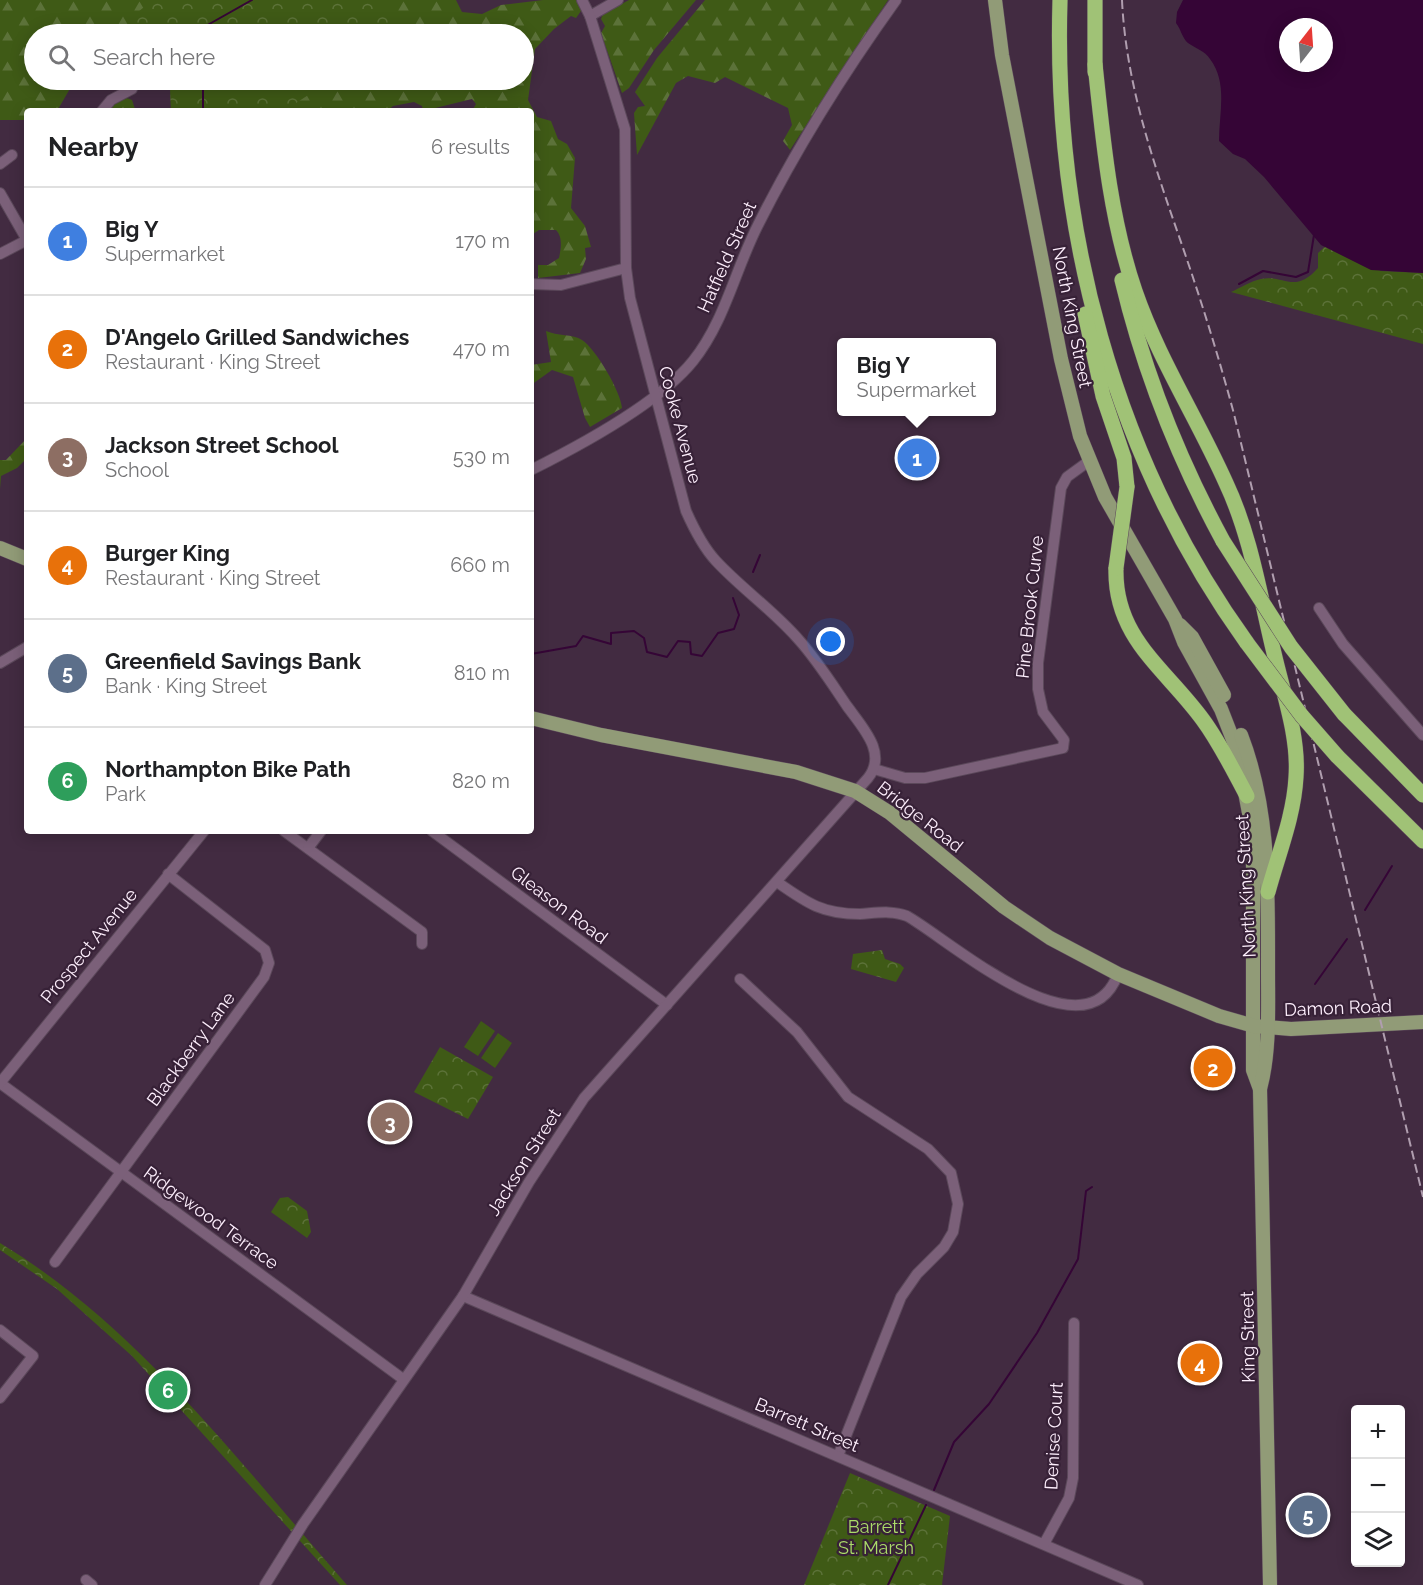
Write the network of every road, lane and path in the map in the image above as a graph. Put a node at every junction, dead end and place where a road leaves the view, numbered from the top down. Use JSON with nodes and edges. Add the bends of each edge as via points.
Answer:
{"nodes":[{"id":1,"x":582,"y":0,"type":"edge"},
{"id":2,"x":618,"y":0,"type":"edge"},
{"id":3,"x":896,"y":0,"type":"edge"},
{"id":4,"x":995,"y":0,"type":"edge"},
{"id":5,"x":1060,"y":0,"type":"edge"},
{"id":6,"x":1095,"y":0,"type":"edge"},
{"id":7,"x":590,"y":16,"type":"junction"},
{"id":8,"x":1095,"y":64,"type":"junction"},
{"id":9,"x":130,"y":90,"type":"edge"},
{"id":10,"x":104,"y":108,"type":"edge"},
{"id":11,"x":12,"y":155,"type":"dead end"},
{"id":12,"x":0,"y":164,"type":"edge"},
{"id":13,"x":0,"y":193,"type":"edge"},
{"id":14,"x":1074,"y":222,"type":"junction"},
{"id":15,"x":24,"y":235,"type":"edge"},
{"id":16,"x":24,"y":242,"type":"edge"},
{"id":17,"x":0,"y":254,"type":"edge"},
{"id":18,"x":627,"y":268,"type":"junction"},
{"id":19,"x":534,"y":284,"type":"edge"},
{"id":20,"x":655,"y":395,"type":"junction"},
{"id":21,"x":1089,"y":461,"type":"junction"},
{"id":22,"x":534,"y":468,"type":"edge"},
{"id":23,"x":0,"y":548,"type":"edge"},
{"id":24,"x":24,"y":558,"type":"edge"},
{"id":25,"x":1319,"y":608,"type":"dead end"},
{"id":26,"x":1175,"y":619,"type":"junction"},
{"id":27,"x":24,"y":648,"type":"edge"},
{"id":28,"x":0,"y":663,"type":"edge"},
{"id":29,"x":534,"y":719,"type":"edge"},
{"id":30,"x":1423,"y":735,"type":"edge"},
{"id":31,"x":874,"y":769,"type":"junction"},
{"id":32,"x":855,"y":791,"type":"junction"},
{"id":33,"x":1423,"y":795,"type":"edge"},
{"id":34,"x":1247,"y":796,"type":"junction"},
{"id":35,"x":201,"y":834,"type":"edge"},
{"id":36,"x":288,"y":834,"type":"edge"},
{"id":37,"x":319,"y":834,"type":"edge"},
{"id":38,"x":436,"y":834,"type":"edge"},
{"id":39,"x":1423,"y":841,"type":"edge"},
{"id":40,"x":308,"y":848,"type":"junction"},
{"id":41,"x":168,"y":874,"type":"junction"},
{"id":42,"x":777,"y":882,"type":"junction"},
{"id":43,"x":1268,"y":891,"type":"junction"},
{"id":44,"x":422,"y":944,"type":"dead end"},
{"id":45,"x":1118,"y":974,"type":"junction"},
{"id":46,"x":740,"y":979,"type":"dead end"},
{"id":47,"x":667,"y":1005,"type":"junction"},
{"id":48,"x":1423,"y":1022,"type":"edge"},
{"id":49,"x":1261,"y":1027,"type":"junction"},
{"id":50,"x":0,"y":1083,"type":"edge"},
{"id":51,"x":121,"y":1172,"type":"junction"},
{"id":52,"x":55,"y":1263,"type":"dead end"},
{"id":53,"x":463,"y":1296,"type":"junction"},
{"id":54,"x":1074,"y":1323,"type":"dead end"},
{"id":55,"x":0,"y":1330,"type":"edge"},
{"id":56,"x":403,"y":1379,"type":"junction"},
{"id":57,"x":0,"y":1398,"type":"edge"},
{"id":58,"x":838,"y":1456,"type":"junction"},
{"id":59,"x":1044,"y":1544,"type":"junction"},
{"id":60,"x":265,"y":1585,"type":"edge"},
{"id":61,"x":1138,"y":1585,"type":"edge"},
{"id":62,"x":1270,"y":1585,"type":"edge"}],
"edges":[{"from":1,"to":7,"type":"street","name":"Cooke Avenue"},
{"from":2,"to":7,"type":"street"},
{"from":3,"to":20,"type":"street","name":"Hatfield Street","via":[[782,179],[705,344],[692,363]]},
{"from":4,"to":21,"type":"main road","name":"North King Street","via":[[1061,359]]},
{"from":5,"to":14,"type":"highway","via":[[1062,134]]},
{"from":6,"to":8,"type":"highway"},
{"from":7,"to":18,"type":"street","name":"Cooke Avenue","via":[[625,129]]},
{"from":8,"to":33,"type":"highway","bridge":true,"via":[[1097,130],[1117,258],[1132,320],[1166,420],[1223,541],[1291,647],[1344,714]]},
{"from":8,"to":43,"type":"highway","via":[[1108,174],[1125,259],[1156,344],[1236,507],[1289,718],[1296,756],[1294,797]]},
{"from":9,"to":10,"type":"street"},
{"from":11,"to":12,"type":"street"},
{"from":13,"to":15,"type":"street"},
{"from":14,"to":34,"type":"highway","bridge":true,"via":[[1087,326],[1103,396],[1124,458],[1128,488],[1116,568],[1119,603],[1132,634],[1203,719]]},
{"from":14,"to":39,"type":"highway","bridge":true,"via":[[1101,338],[1140,448],[1191,554],[1247,642],[1302,716]]},
{"from":16,"to":17,"type":"street"},
{"from":18,"to":19,"type":"street","via":[[561,285]]},
{"from":18,"to":20,"type":"street","name":"Cooke Avenue","via":[[635,327]]},
{"from":20,"to":22,"type":"street","name":"Hatfield Street"},
{"from":20,"to":31,"type":"street","name":"Cooke Avenue","via":[[686,511],[702,543],[817,661],[874,748]]},
{"from":21,"to":26,"type":"main road","name":"North King Street","via":[[1118,523]]},
{"from":21,"to":31,"type":"street","name":"Pine Brook Curve","via":[[1067,477],[1059,497],[1038,680],[1043,712],[1064,740],[1063,748],[926,778],[905,778]]},
{"from":23,"to":24,"type":"main road"},
{"from":25,"to":30,"type":"street","via":[[1343,644]]},
{"from":26,"to":34,"type":"main road","name":"North King Street","via":[[1227,723]]},
{"from":26,"to":43,"type":"main road","name":"North King Street","via":[[1192,637],[1211,670],[1244,743],[1259,802]]},
{"from":27,"to":28,"type":"street"},
{"from":29,"to":32,"type":"main road","name":"Bridge Road","via":[[796,772]]},
{"from":31,"to":32,"type":"street"},
{"from":32,"to":42,"type":"street","name":"Jackson Street"},
{"from":32,"to":45,"type":"main road","name":"Bridge Road","via":[[890,813],[1004,907],[1050,938]]},
{"from":34,"to":49,"type":"main road","name":"North King Street","via":[[1253,843]]},
{"from":35,"to":41,"type":"street","name":"Prospect Avenue"},
{"from":36,"to":40,"type":"street"},
{"from":37,"to":40,"type":"street"},
{"from":38,"to":47,"type":"street","name":"Gleason Road"},
{"from":40,"to":44,"type":"street","via":[[422,932]]},
{"from":41,"to":50,"type":"street","name":"Prospect Avenue"},
{"from":41,"to":51,"type":"street","name":"Blackberry Lane","via":[[265,950],[269,963],[264,977]]},
{"from":42,"to":45,"type":"street","via":[[822,910],[908,916],[1019,989],[1063,1005],[1078,1006],[1101,998],[1112,988]]},
{"from":42,"to":47,"type":"street","name":"Jackson Street"},
{"from":43,"to":49,"type":"main road","name":"North King Street"},
{"from":45,"to":49,"type":"main road","name":"Bridge Road","via":[[1219,1016]]},
{"from":46,"to":58,"type":"street","via":[[797,1032],[848,1097],[934,1154],[951,1173],[956,1189],[958,1211],[953,1232],[902,1297]]},
{"from":47,"to":53,"type":"street","name":"Jackson Street","via":[[577,1108]]},
{"from":48,"to":49,"type":"main road","name":"Damon Road","via":[[1306,1029]]},
{"from":49,"to":62,"type":"main road","name":"King Street","via":[[1253,1070],[1260,1089]]},
{"from":50,"to":51,"type":"street","name":"Ridgewood Terrace"},
{"from":51,"to":52,"type":"street","name":"Blackberry Lane"},
{"from":51,"to":56,"type":"street","name":"Ridgewood Terrace"},
{"from":53,"to":56,"type":"street","name":"Jackson Street"},
{"from":53,"to":58,"type":"street","name":"Barrett Street"},
{"from":54,"to":59,"type":"street","name":"Denise Court","via":[[1073,1478],[1069,1498]]},
{"from":55,"to":57,"type":"street","via":[[33,1356]]},
{"from":56,"to":60,"type":"street","name":"Jackson Street"},
{"from":58,"to":59,"type":"street","name":"Barrett Street"},
{"from":59,"to":61,"type":"street","name":"Barrett Street"}]}
